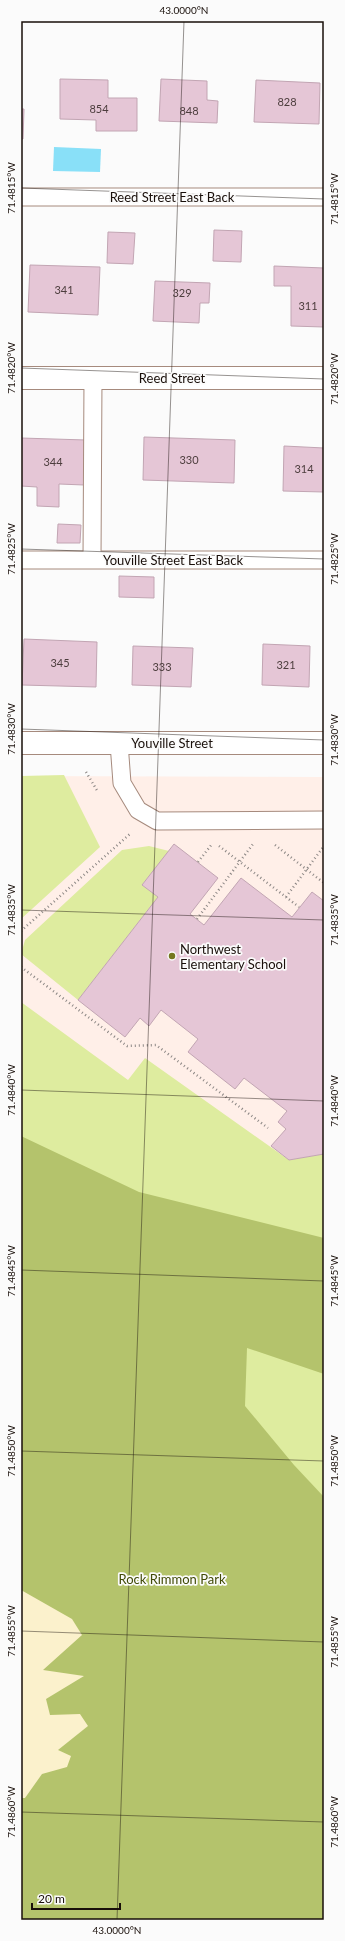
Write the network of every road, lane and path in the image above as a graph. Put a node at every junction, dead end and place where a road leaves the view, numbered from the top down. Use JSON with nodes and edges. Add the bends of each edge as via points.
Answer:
{"nodes":[{"id":1,"x":21,"y":197,"type":"edge"},
{"id":2,"x":324,"y":197,"type":"edge"},
{"id":3,"x":21,"y":378,"type":"edge"},
{"id":4,"x":93,"y":378,"type":"junction"},
{"id":5,"x":324,"y":378,"type":"edge"},
{"id":6,"x":21,"y":560,"type":"edge"},
{"id":7,"x":92,"y":560,"type":"junction"},
{"id":8,"x":324,"y":560,"type":"edge"},
{"id":9,"x":21,"y":743,"type":"edge"},
{"id":10,"x":119,"y":743,"type":"junction"},
{"id":11,"x":324,"y":743,"type":"edge"},
{"id":12,"x":150,"y":817,"type":"junction"},
{"id":13,"x":324,"y":820,"type":"edge"},
{"id":14,"x":255,"y":842,"type":"dead end"},
{"id":15,"x":272,"y":843,"type":"dead end"},
{"id":16,"x":324,"y":846,"type":"edge"},
{"id":17,"x":198,"y":862,"type":"dead end"},
{"id":18,"x":240,"y":862,"type":"junction"},
{"id":19,"x":306,"y":870,"type":"junction"},
{"id":20,"x":324,"y":883,"type":"edge"},
{"id":21,"x":286,"y":897,"type":"junction"},
{"id":22,"x":299,"y":908,"type":"dead end"},
{"id":23,"x":197,"y":919,"type":"dead end"},
{"id":24,"x":21,"y":930,"type":"edge"},
{"id":25,"x":21,"y":967,"type":"edge"},
{"id":26,"x":268,"y":1128,"type":"dead end"}],
"edges":[{"from":1,"to":2,"type":"lane","name":"Reed Street East Back"},
{"from":3,"to":4,"type":"street","name":"Reed Street"},
{"from":4,"to":5,"type":"street","name":"Reed Street"},
{"from":4,"to":7,"type":"lane"},
{"from":6,"to":7,"type":"lane","name":"Youville Street East Back"},
{"from":7,"to":8,"type":"lane","name":"Youville Street East Back"},
{"from":9,"to":10,"type":"street","name":"Youville Street"},
{"from":10,"to":11,"type":"street","name":"Youville Street"},
{"from":10,"to":12,"type":"lane","via":[[122,783],[138,810]]},
{"from":12,"to":13,"type":"lane","via":[[157,821]]},
{"from":12,"to":24,"type":"path"},
{"from":14,"to":18,"type":"path"},
{"from":15,"to":19,"type":"path"},
{"from":16,"to":19,"type":"path"},
{"from":17,"to":18,"type":"path","via":[[214,842]]},
{"from":18,"to":21,"type":"path"},
{"from":18,"to":23,"type":"path"},
{"from":19,"to":20,"type":"path"},
{"from":19,"to":21,"type":"path"},
{"from":21,"to":22,"type":"path"},
{"from":25,"to":26,"type":"path","via":[[127,1046],[156,1045]]}]}
